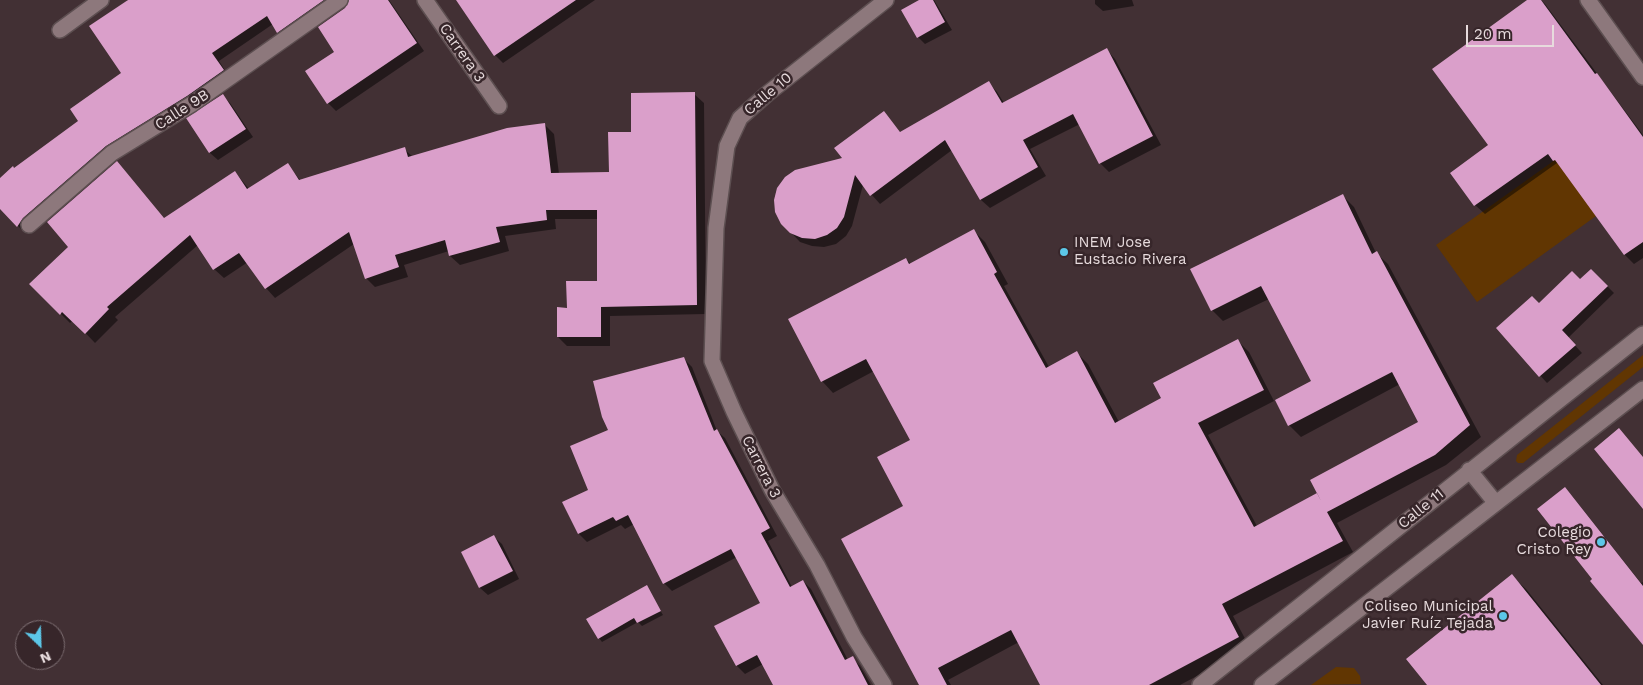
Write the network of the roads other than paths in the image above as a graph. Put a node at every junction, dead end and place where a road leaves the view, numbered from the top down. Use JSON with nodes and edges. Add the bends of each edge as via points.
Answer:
{"nodes":[{"id":1,"x":101,"y":0,"type":"edge"},
{"id":2,"x":340,"y":0,"type":"edge"},
{"id":3,"x":425,"y":0,"type":"edge"},
{"id":4,"x":886,"y":0,"type":"edge"},
{"id":5,"x":1588,"y":0,"type":"edge"},
{"id":6,"x":60,"y":30,"type":"dead end"},
{"id":7,"x":1643,"y":77,"type":"edge"},
{"id":8,"x":499,"y":106,"type":"dead end"},
{"id":9,"x":29,"y":225,"type":"dead end"},
{"id":10,"x":716,"y":228,"type":"joint"},
{"id":11,"x":1643,"y":334,"type":"edge"},
{"id":12,"x":1643,"y":389,"type":"edge"},
{"id":13,"x":1470,"y":470,"type":"junction"},
{"id":14,"x":1495,"y":502,"type":"junction"},
{"id":15,"x":884,"y":685,"type":"edge"},
{"id":16,"x":1200,"y":685,"type":"edge"},
{"id":17,"x":1262,"y":685,"type":"edge"}],
"edges":[{"from":1,"to":6,"type":"street"},
{"from":2,"to":9,"type":"street","name":"Calle 9B","via":[[192,104],[112,153]]},
{"from":3,"to":8,"type":"street","name":"Carrera 3"},
{"from":4,"to":10,"type":"street","name":"Calle 10","via":[[740,118],[726,146]]},
{"from":5,"to":7,"type":"street"},
{"from":10,"to":15,"type":"street","name":"Carrera 3","via":[[712,361],[772,490],[818,565],[854,638]]},
{"from":11,"to":13,"type":"street","name":"Calle 11"},
{"from":12,"to":14,"type":"street"},
{"from":13,"to":14,"type":"street"},
{"from":13,"to":16,"type":"street","name":"Calle 11"},
{"from":14,"to":17,"type":"street"}]}
